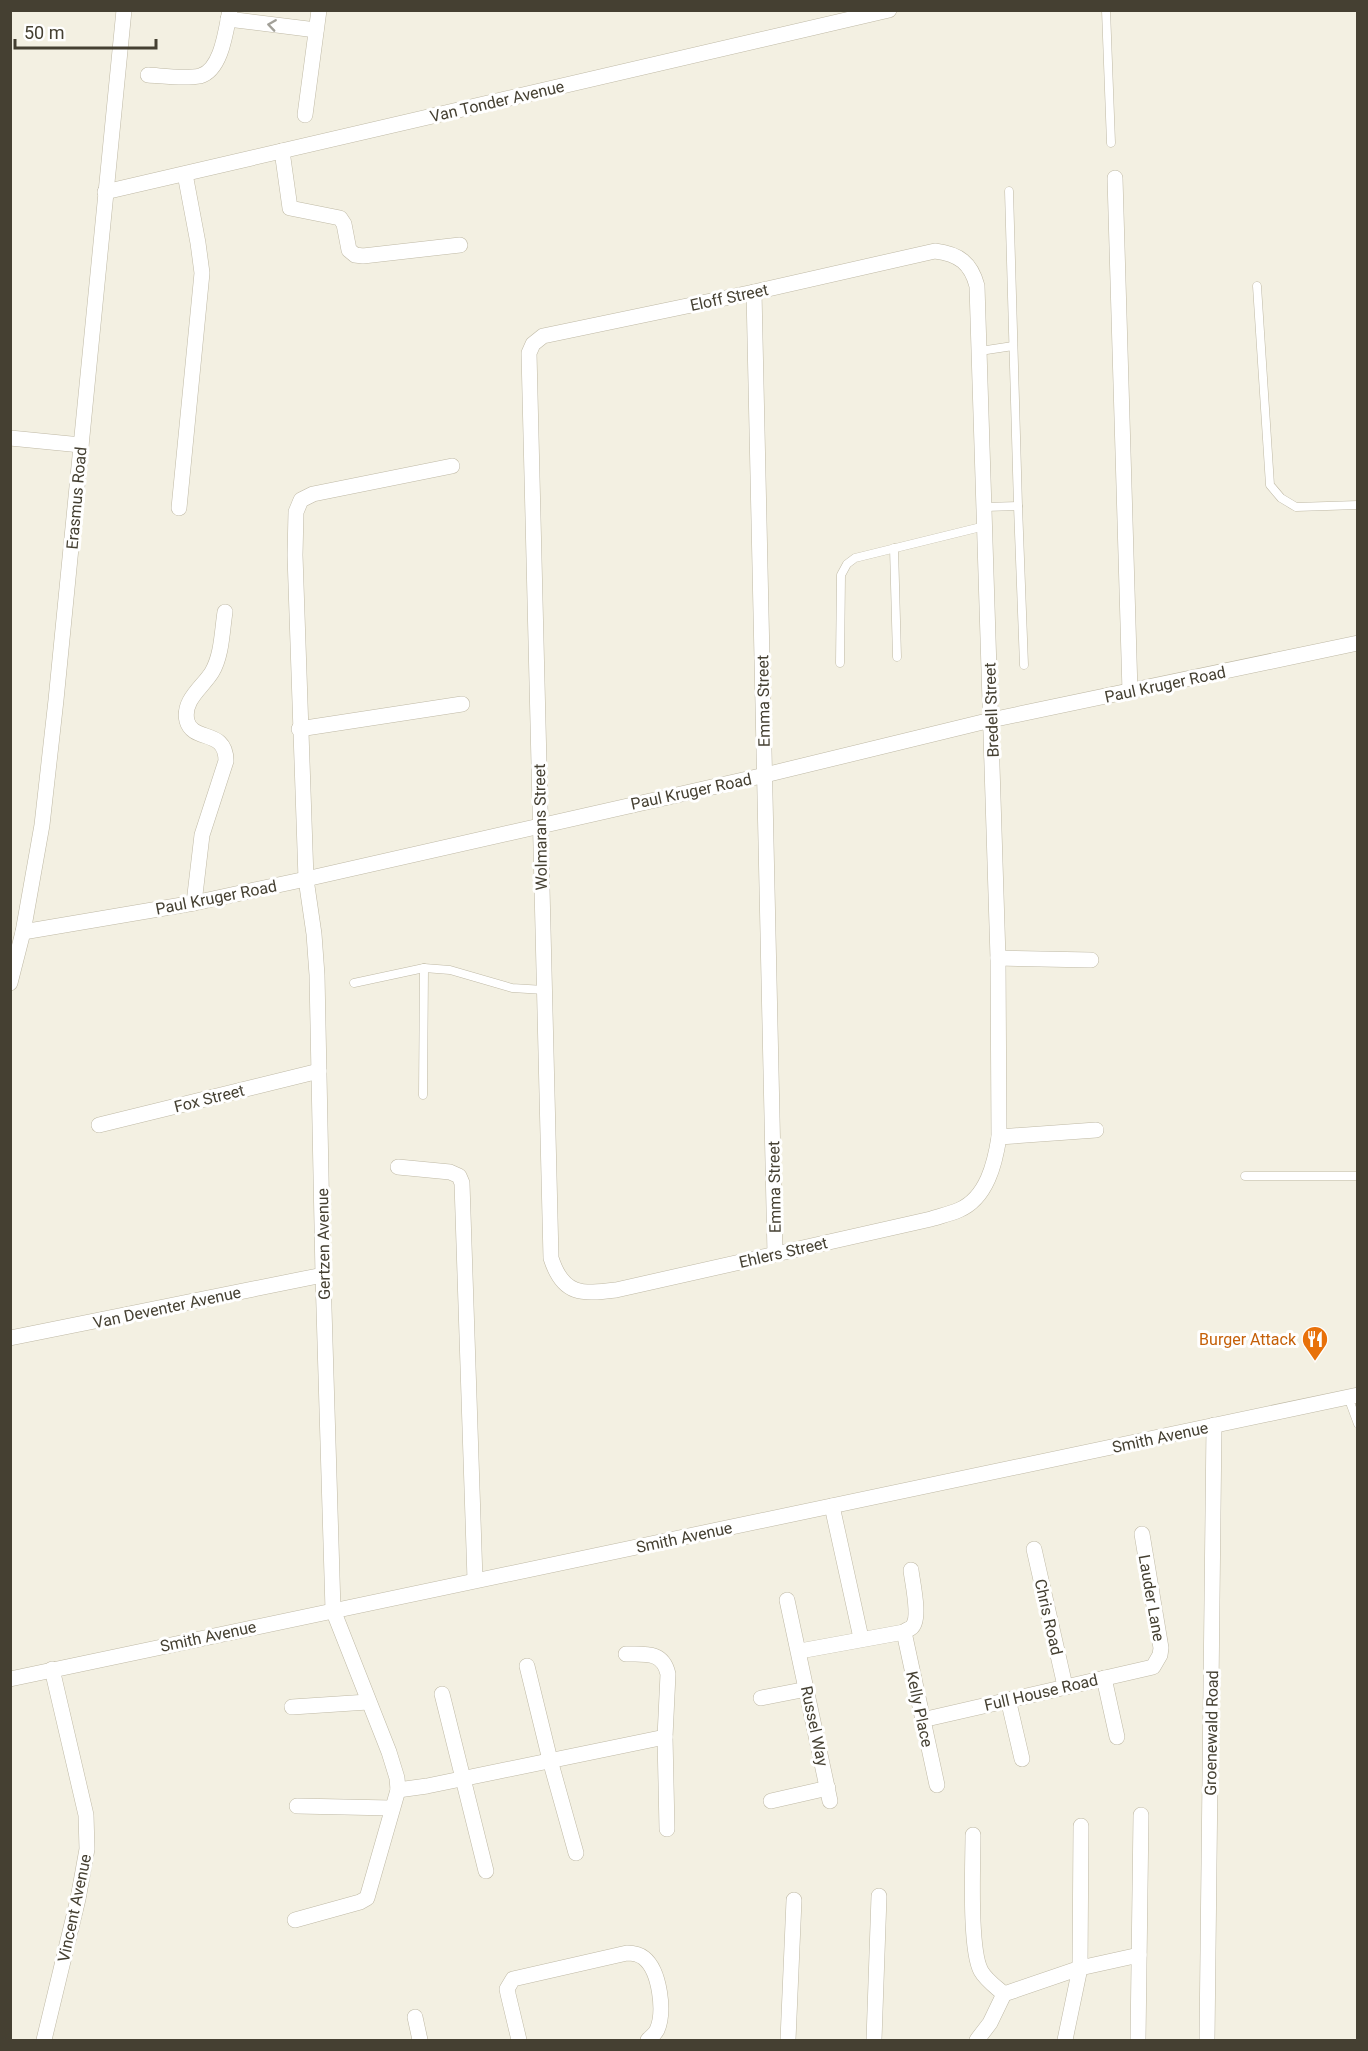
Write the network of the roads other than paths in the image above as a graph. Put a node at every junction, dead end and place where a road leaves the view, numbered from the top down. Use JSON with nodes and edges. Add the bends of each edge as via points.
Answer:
{"nodes":[{"id":1,"x":124,"y":10,"type":"edge"},
{"id":2,"x":319,"y":10,"type":"edge"},
{"id":3,"x":889,"y":10,"type":"edge"},
{"id":4,"x":1106,"y":10,"type":"edge"},
{"id":5,"x":229,"y":15,"type":"edge"},
{"id":6,"x":316,"y":30,"type":"junction"},
{"id":7,"x":148,"y":75,"type":"dead end"},
{"id":8,"x":305,"y":115,"type":"dead end"},
{"id":9,"x":1111,"y":143,"type":"dead end"},
{"id":10,"x":282,"y":151,"type":"junction"},
{"id":11,"x":185,"y":174,"type":"junction"},
{"id":12,"x":1115,"y":178,"type":"dead end"},
{"id":13,"x":1009,"y":191,"type":"dead end"},
{"id":14,"x":105,"y":192,"type":"junction"},
{"id":15,"x":460,"y":245,"type":"dead end"},
{"id":16,"x":946,"y":252,"type":"joint"},
{"id":17,"x":1257,"y":286,"type":"dead end"},
{"id":18,"x":754,"y":292,"type":"junction"},
{"id":19,"x":1013,"y":346,"type":"junction"},
{"id":20,"x":980,"y":351,"type":"junction"},
{"id":21,"x":529,"y":363,"type":"joint"},
{"id":22,"x":10,"y":438,"type":"edge"},
{"id":23,"x":81,"y":445,"type":"junction"},
{"id":24,"x":452,"y":466,"type":"dead end"},
{"id":25,"x":1358,"y":505,"type":"edge"},
{"id":26,"x":1018,"y":506,"type":"junction"},
{"id":27,"x":985,"y":507,"type":"junction"},
{"id":28,"x":179,"y":508,"type":"dead end"},
{"id":29,"x":985,"y":526,"type":"junction"},
{"id":30,"x":894,"y":548,"type":"junction"},
{"id":31,"x":225,"y":612,"type":"dead end"},
{"id":32,"x":1358,"y":643,"type":"edge"},
{"id":33,"x":897,"y":657,"type":"dead end"},
{"id":34,"x":840,"y":663,"type":"dead end"},
{"id":35,"x":1024,"y":665,"type":"dead end"},
{"id":36,"x":1130,"y":692,"type":"junction"},
{"id":37,"x":462,"y":704,"type":"dead end"},
{"id":38,"x":992,"y":720,"type":"junction"},
{"id":39,"x":299,"y":729,"type":"junction"},
{"id":40,"x":765,"y":775,"type":"junction"},
{"id":41,"x":539,"y":824,"type":"junction"},
{"id":42,"x":306,"y":879,"type":"junction"},
{"id":43,"x":194,"y":903,"type":"junction"},
{"id":44,"x":23,"y":932,"type":"junction"},
{"id":45,"x":998,"y":958,"type":"junction"},
{"id":46,"x":1091,"y":960,"type":"dead end"},
{"id":47,"x":424,"y":968,"type":"junction"},
{"id":48,"x":10,"y":983,"type":"edge"},
{"id":49,"x":354,"y":983,"type":"dead end"},
{"id":50,"x":544,"y":990,"type":"junction"},
{"id":51,"x":319,"y":1071,"type":"junction"},
{"id":52,"x":423,"y":1095,"type":"dead end"},
{"id":53,"x":99,"y":1125,"type":"dead end"},
{"id":54,"x":1096,"y":1130,"type":"dead end"},
{"id":55,"x":999,"y":1137,"type":"junction"},
{"id":56,"x":398,"y":1167,"type":"dead end"},
{"id":57,"x":1245,"y":1176,"type":"dead end"},
{"id":58,"x":1358,"y":1176,"type":"edge"},
{"id":59,"x":987,"y":1181,"type":"joint"},
{"id":60,"x":775,"y":1254,"type":"junction"},
{"id":61,"x":323,"y":1275,"type":"junction"},
{"id":62,"x":566,"y":1287,"type":"joint"},
{"id":63,"x":10,"y":1338,"type":"edge"},
{"id":64,"x":1353,"y":1396,"type":"edge"},
{"id":65,"x":1358,"y":1424,"type":"edge"},
{"id":66,"x":1214,"y":1425,"type":"junction"},
{"id":67,"x":832,"y":1506,"type":"junction"},
{"id":68,"x":1142,"y":1534,"type":"dead end"},
{"id":69,"x":1034,"y":1549,"type":"dead end"},
{"id":70,"x":911,"y":1570,"type":"dead end"},
{"id":71,"x":475,"y":1580,"type":"junction"},
{"id":72,"x":788,"y":1600,"type":"dead end"},
{"id":73,"x":333,"y":1610,"type":"junction"},
{"id":74,"x":904,"y":1632,"type":"junction"},
{"id":75,"x":861,"y":1638,"type":"junction"},
{"id":76,"x":800,"y":1651,"type":"junction"},
{"id":77,"x":626,"y":1654,"type":"dead end"},
{"id":78,"x":1157,"y":1662,"type":"joint"},
{"id":79,"x":527,"y":1666,"type":"dead end"},
{"id":80,"x":52,"y":1669,"type":"junction"},
{"id":81,"x":10,"y":1678,"type":"edge"},
{"id":82,"x":1104,"y":1678,"type":"junction"},
{"id":83,"x":1065,"y":1686,"type":"junction"},
{"id":84,"x":807,"y":1689,"type":"junction"},
{"id":85,"x":442,"y":1694,"type":"dead end"},
{"id":86,"x":761,"y":1698,"type":"dead end"},
{"id":87,"x":1008,"y":1700,"type":"junction"},
{"id":88,"x":368,"y":1702,"type":"junction"},
{"id":89,"x":292,"y":1707,"type":"dead end"},
{"id":90,"x":922,"y":1720,"type":"junction"},
{"id":91,"x":665,"y":1737,"type":"junction"},
{"id":92,"x":1117,"y":1737,"type":"dead end"},
{"id":93,"x":1023,"y":1759,"type":"dead end"},
{"id":94,"x":550,"y":1760,"type":"junction"},
{"id":95,"x":463,"y":1778,"type":"junction"},
{"id":96,"x":937,"y":1785,"type":"dead end"},
{"id":97,"x":398,"y":1790,"type":"junction"},
{"id":98,"x":771,"y":1801,"type":"dead end"},
{"id":99,"x":297,"y":1806,"type":"dead end"},
{"id":100,"x":391,"y":1808,"type":"junction"},
{"id":101,"x":1142,"y":1815,"type":"dead end"},
{"id":102,"x":1081,"y":1826,"type":"dead end"},
{"id":103,"x":667,"y":1829,"type":"dead end"},
{"id":104,"x":973,"y":1835,"type":"dead end"},
{"id":105,"x":576,"y":1853,"type":"dead end"},
{"id":106,"x":486,"y":1871,"type":"dead end"},
{"id":107,"x":879,"y":1896,"type":"dead end"},
{"id":108,"x":794,"y":1900,"type":"dead end"},
{"id":109,"x":295,"y":1920,"type":"dead end"},
{"id":110,"x":1139,"y":1955,"type":"junction"},
{"id":111,"x":1080,"y":1968,"type":"junction"},
{"id":112,"x":1004,"y":1994,"type":"junction"},
{"id":113,"x":415,"y":2017,"type":"dead end"},
{"id":114,"x":44,"y":2040,"type":"edge"},
{"id":115,"x":420,"y":2040,"type":"edge"},
{"id":116,"x":519,"y":2040,"type":"edge"},
{"id":117,"x":648,"y":2040,"type":"edge"},
{"id":118,"x":788,"y":2040,"type":"edge"},
{"id":119,"x":874,"y":2040,"type":"edge"},
{"id":120,"x":977,"y":2040,"type":"edge"},
{"id":121,"x":1065,"y":2040,"type":"edge"},
{"id":122,"x":1138,"y":2040,"type":"edge"},
{"id":123,"x":1207,"y":2040,"type":"edge"}],
"edges":[{"from":1,"to":14,"type":"street","name":"Erasmus Road"},
{"from":2,"to":6,"type":"street"},
{"from":3,"to":10,"type":"street","name":"Van Tonder Avenue"},
{"from":4,"to":9,"type":"lane"},
{"from":6,"to":5,"type":"street","one_way":true},
{"from":5,"to":7,"type":"street","via":[[218,58],[209,72],[185,77]]},
{"from":6,"to":8,"type":"street"},
{"from":10,"to":11,"type":"street","name":"Van Tonder Avenue"},
{"from":10,"to":15,"type":"street","via":[[290,208],[340,218],[349,250],[356,255]]},
{"from":11,"to":14,"type":"street","name":"Van Tonder Avenue"},
{"from":11,"to":28,"type":"street","via":[[201,273]]},
{"from":12,"to":36,"type":"street"},
{"from":13,"to":19,"type":"lane"},
{"from":14,"to":23,"type":"street","name":"Erasmus Road"},
{"from":16,"to":18,"type":"street","name":"Eloff Street","via":[[935,251]]},
{"from":16,"to":20,"type":"street","name":"Bredell Street","via":[[969,265],[975,276]]},
{"from":17,"to":25,"type":"lane","via":[[1270,485],[1296,507]]},
{"from":18,"to":21,"type":"street","name":"Eloff Street","via":[[543,336],[533,344]]},
{"from":18,"to":40,"type":"street","name":"Emma Street"},
{"from":19,"to":20,"type":"lane"},
{"from":19,"to":26,"type":"lane"},
{"from":20,"to":27,"type":"street","name":"Bredell Street"},
{"from":21,"to":41,"type":"street","name":"Wolmarans Street"},
{"from":22,"to":23,"type":"street"},
{"from":23,"to":44,"type":"street","name":"Erasmus Road","via":[[44,813]]},
{"from":24,"to":39,"type":"street","name":"Gertzen Avenue","via":[[301,500],[294,530]]},
{"from":26,"to":27,"type":"lane"},
{"from":26,"to":35,"type":"lane"},
{"from":27,"to":29,"type":"street","name":"Bredell Street"},
{"from":29,"to":30,"type":"lane"},
{"from":29,"to":38,"type":"street","name":"Bredell Street"},
{"from":30,"to":33,"type":"lane"},
{"from":30,"to":34,"type":"lane","via":[[855,558],[841,575]]},
{"from":31,"to":43,"type":"street","via":[[212,672],[188,708],[191,728],[219,741],[226,750],[202,835]]},
{"from":32,"to":36,"type":"street","name":"Paul Kruger Road"},
{"from":36,"to":38,"type":"street","name":"Paul Kruger Road"},
{"from":37,"to":39,"type":"street"},
{"from":38,"to":40,"type":"street","name":"Paul Kruger Road"},
{"from":38,"to":45,"type":"street","name":"Bredell Street"},
{"from":39,"to":42,"type":"street","name":"Gertzen Avenue"},
{"from":40,"to":41,"type":"street","name":"Paul Kruger Road"},
{"from":40,"to":60,"type":"street","name":"Emma Street"},
{"from":41,"to":42,"type":"street","name":"Paul Kruger Road"},
{"from":41,"to":50,"type":"street","name":"Wolmarans Street"},
{"from":42,"to":43,"type":"street","name":"Paul Kruger Road"},
{"from":42,"to":51,"type":"street","name":"Gertzen Avenue","via":[[317,975]]},
{"from":43,"to":44,"type":"street","name":"Paul Kruger Road"},
{"from":44,"to":48,"type":"street","name":"Erasmus Road"},
{"from":45,"to":46,"type":"street"},
{"from":45,"to":55,"type":"street","name":"Bredell Street"},
{"from":47,"to":49,"type":"lane"},
{"from":47,"to":50,"type":"lane","via":[[450,970],[512,988]]},
{"from":47,"to":52,"type":"lane"},
{"from":50,"to":62,"type":"street","name":"Wolmarans Street","via":[[551,1258]]},
{"from":51,"to":53,"type":"street","name":"Fox Street"},
{"from":51,"to":61,"type":"street","name":"Gertzen Avenue"},
{"from":54,"to":55,"type":"street"},
{"from":55,"to":59,"type":"street","name":"Bredell Street"},
{"from":56,"to":71,"type":"street","via":[[450,1172],[459,1176],[462,1183]]},
{"from":57,"to":58,"type":"lane"},
{"from":59,"to":60,"type":"street","name":"Ehlers Street","via":[[975,1199],[961,1209]]},
{"from":60,"to":62,"type":"street","name":"Ehlers Street","via":[[616,1290],[580,1292]]},
{"from":61,"to":63,"type":"street","name":"Van Deventer Avenue"},
{"from":61,"to":73,"type":"street","name":"Gertzen Avenue"},
{"from":64,"to":65,"type":"lane"},
{"from":64,"to":66,"type":"street","name":"Smith Avenue"},
{"from":66,"to":67,"type":"street","name":"Smith Avenue"},
{"from":66,"to":123,"type":"street","name":"Groenewald Road"},
{"from":67,"to":71,"type":"street","name":"Smith Avenue"},
{"from":67,"to":75,"type":"street"},
{"from":68,"to":78,"type":"street","name":"Lauder Lane","via":[[1161,1647]]},
{"from":69,"to":83,"type":"street","name":"Chris Road"},
{"from":70,"to":74,"type":"street","via":[[916,1618]]},
{"from":71,"to":73,"type":"street","name":"Smith Avenue"},
{"from":72,"to":76,"type":"street","name":"Russel Way"},
{"from":73,"to":80,"type":"street","name":"Smith Avenue"},
{"from":73,"to":88,"type":"street","name":"Gertzen Avenue"},
{"from":74,"to":75,"type":"street"},
{"from":74,"to":90,"type":"street","name":"Kelly Place"},
{"from":75,"to":76,"type":"street"},
{"from":76,"to":84,"type":"street","name":"Russel Way"},
{"from":77,"to":91,"type":"street","via":[[650,1654],[666,1665]]},
{"from":78,"to":82,"type":"street","name":"Full House Road","via":[[1153,1667]]},
{"from":79,"to":94,"type":"street"},
{"from":80,"to":81,"type":"street","name":"Smith Avenue"},
{"from":80,"to":114,"type":"street","name":"Vincent Avenue","via":[[86,1815],[87,1849]]},
{"from":82,"to":83,"type":"street","name":"Full House Road"},
{"from":82,"to":92,"type":"street"},
{"from":83,"to":87,"type":"street","name":"Full House Road"},
{"from":84,"to":86,"type":"street"},
{"from":84,"to":98,"type":"street","name":"Russel Way","via":[[829,1795]]},
{"from":85,"to":95,"type":"street"},
{"from":87,"to":90,"type":"street","name":"Full House Road"},
{"from":87,"to":93,"type":"street"},
{"from":88,"to":89,"type":"street"},
{"from":88,"to":97,"type":"street","name":"Gertzen Avenue","via":[[394,1767]]},
{"from":90,"to":96,"type":"street","name":"Kelly Place"},
{"from":91,"to":94,"type":"street"},
{"from":91,"to":103,"type":"street"},
{"from":94,"to":95,"type":"street"},
{"from":94,"to":105,"type":"street"},
{"from":95,"to":97,"type":"street"},
{"from":95,"to":106,"type":"street"},
{"from":97,"to":100,"type":"street"},
{"from":99,"to":100,"type":"street"},
{"from":100,"to":109,"type":"street","via":[[367,1898]]},
{"from":101,"to":110,"type":"street"},
{"from":102,"to":111,"type":"street"},
{"from":104,"to":112,"type":"street","via":[[976,1957],[981,1971]]},
{"from":107,"to":119,"type":"street"},
{"from":108,"to":118,"type":"street"},
{"from":110,"to":111,"type":"street"},
{"from":110,"to":122,"type":"street"},
{"from":111,"to":112,"type":"street"},
{"from":111,"to":121,"type":"street"},
{"from":112,"to":120,"type":"street"},
{"from":113,"to":115,"type":"street"},
{"from":116,"to":117,"type":"street","via":[[507,1989],[513,1979],[627,1953],[638,1954],[655,1972],[659,2019],[657,2030]]}]}
